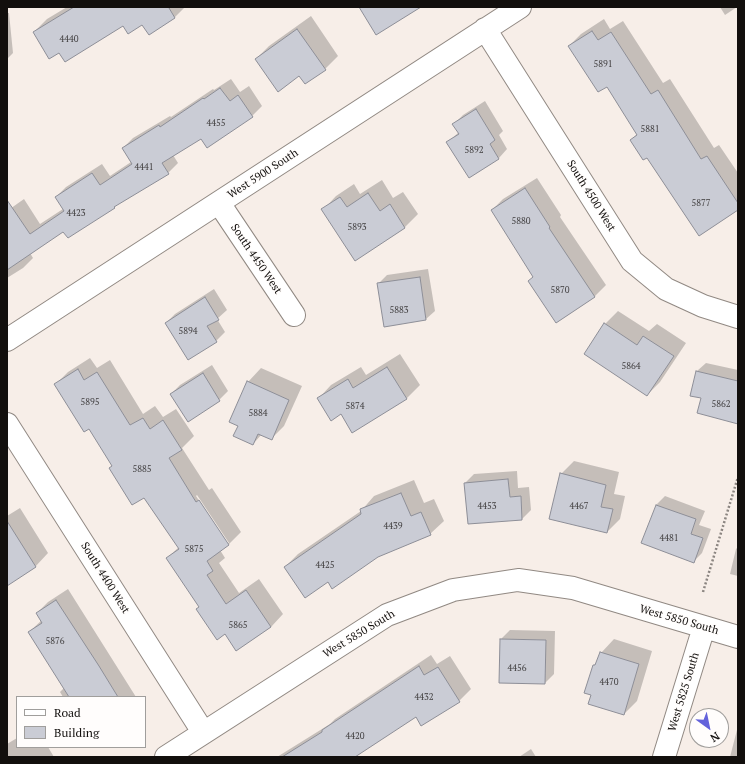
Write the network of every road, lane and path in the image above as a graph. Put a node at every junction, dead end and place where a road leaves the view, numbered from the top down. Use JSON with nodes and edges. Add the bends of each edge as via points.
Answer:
{"nodes":[{"id":1,"x":520,"y":7,"type":"edge"},
{"id":2,"x":485,"y":29,"type":"junction"},
{"id":3,"x":219,"y":203,"type":"junction"},
{"id":4,"x":294,"y":315,"type":"dead end"},
{"id":5,"x":738,"y":317,"type":"edge"},
{"id":6,"x":7,"y":340,"type":"edge"},
{"id":7,"x":7,"y":424,"type":"edge"},
{"id":8,"x":738,"y":477,"type":"edge"},
{"id":9,"x":703,"y":592,"type":"dead end"},
{"id":10,"x":704,"y":627,"type":"junction"},
{"id":11,"x":738,"y":637,"type":"edge"},
{"id":12,"x":203,"y":732,"type":"junction"},
{"id":13,"x":166,"y":757,"type":"edge"},
{"id":14,"x":664,"y":757,"type":"edge"}],
"edges":[{"from":1,"to":2,"type":"street","name":"West 5900 South"},
{"from":2,"to":3,"type":"street","name":"West 5900 South"},
{"from":2,"to":5,"type":"street","name":"South 4500 West","via":[[632,261],[666,289],[703,306]]},
{"from":3,"to":4,"type":"street","name":"South 4450 West"},
{"from":3,"to":6,"type":"street","name":"West 5900 South"},
{"from":7,"to":12,"type":"street","name":"South 4400 West"},
{"from":8,"to":9,"type":"path"},
{"from":10,"to":11,"type":"street","name":"West 5850 South"},
{"from":10,"to":12,"type":"street","name":"West 5850 South","via":[[573,588],[518,580],[453,590],[387,615]]},
{"from":10,"to":14,"type":"street","name":"West 5825 South"},
{"from":12,"to":13,"type":"street","name":"West 5850 South"}]}
